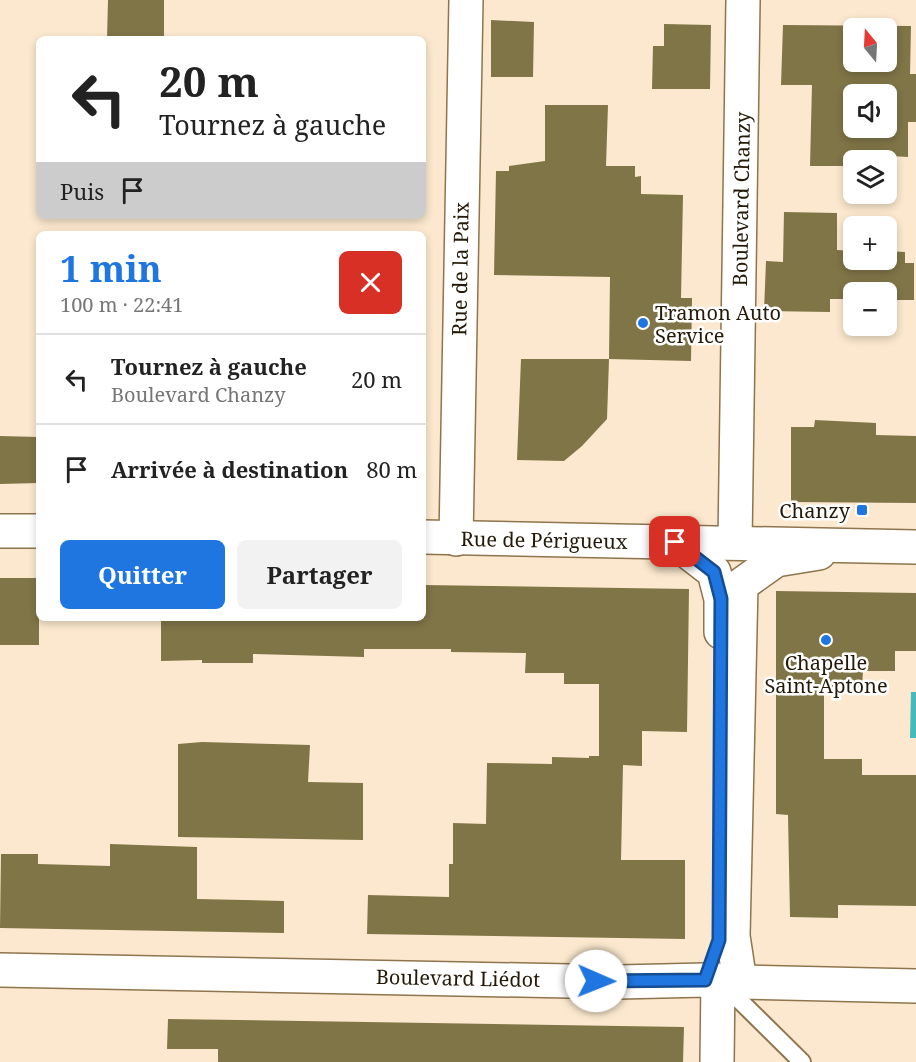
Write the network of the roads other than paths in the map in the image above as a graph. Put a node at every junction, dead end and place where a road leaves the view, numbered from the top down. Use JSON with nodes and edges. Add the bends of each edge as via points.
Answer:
{"nodes":[{"id":1,"x":466,"y":0,"type":"edge"},
{"id":2,"x":743,"y":0,"type":"edge"},
{"id":3,"x":0,"y":531,"type":"edge"},
{"id":4,"x":36,"y":531,"type":"edge"},
{"id":5,"x":426,"y":537,"type":"edge"},
{"id":6,"x":456,"y":539,"type":"junction"},
{"id":7,"x":675,"y":542,"type":"junction"},
{"id":8,"x":735,"y":543,"type":"junction"},
{"id":9,"x":856,"y":546,"type":"junction"},
{"id":10,"x":916,"y":547,"type":"edge"},
{"id":11,"x":0,"y":970,"type":"edge"},
{"id":12,"x":721,"y":980,"type":"junction"},
{"id":13,"x":916,"y":987,"type":"edge"},
{"id":14,"x":717,"y":1062,"type":"edge"},
{"id":15,"x":802,"y":1062,"type":"edge"}],
"edges":[{"from":1,"to":6,"type":"street","name":"Rue de la Paix"},
{"from":2,"to":8,"type":"street","name":"Boulevard Chanzy"},
{"from":3,"to":4,"type":"street"},
{"from":5,"to":6,"type":"street","name":"Rue de Périgueux"},
{"from":6,"to":7,"type":"street","name":"Rue de Périgueux"},
{"from":7,"to":8,"type":"street","name":"Rue de Périgueux"},
{"from":7,"to":12,"type":"street","via":[[714,572],[721,599]]},
{"from":8,"to":9,"type":"street","name":"Rue de Périgueux"},
{"from":9,"to":10,"type":"street","name":"Rue de Périgueux"},
{"from":9,"to":12,"type":"street","via":[[776,560],[741,585],[733,936]]},
{"from":11,"to":12,"type":"street","name":"Boulevard Liédot","via":[[619,982]]},
{"from":12,"to":13,"type":"street","name":"Boulevard Liédot"},
{"from":12,"to":14,"type":"street"},
{"from":12,"to":15,"type":"lane"}]}
